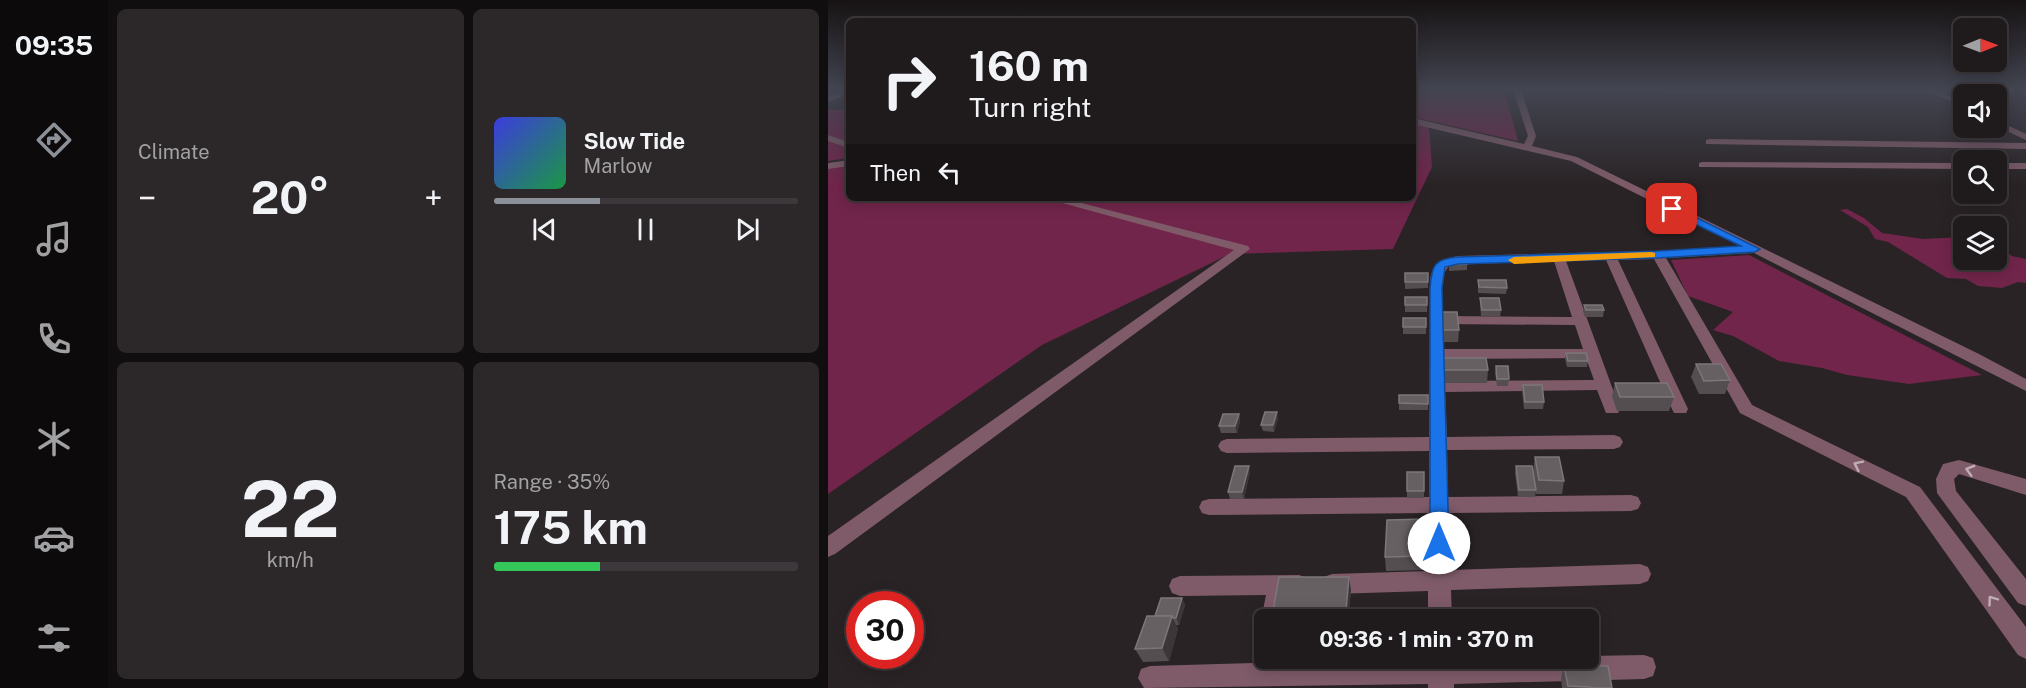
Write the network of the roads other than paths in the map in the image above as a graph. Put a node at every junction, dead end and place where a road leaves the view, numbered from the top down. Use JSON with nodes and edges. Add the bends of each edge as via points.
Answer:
{"nodes":[{"id":1,"x":1527,"y":121,"type":"edge"},
{"id":2,"x":1416,"y":122,"type":"edge"},
{"id":3,"x":2007,"y":128,"type":"edge"},
{"id":4,"x":2026,"y":137,"type":"edge"},
{"id":5,"x":828,"y":138,"type":"edge"},
{"id":6,"x":1709,"y":142,"type":"dead end"},
{"id":7,"x":846,"y":144,"type":"edge"},
{"id":8,"x":2026,"y":146,"type":"edge"},
{"id":9,"x":1527,"y":147,"type":"junction"},
{"id":10,"x":846,"y":163,"type":"edge"},
{"id":11,"x":1702,"y":165,"type":"dead end"},
{"id":12,"x":828,"y":166,"type":"edge"},
{"id":13,"x":1953,"y":166,"type":"edge"},
{"id":14,"x":2007,"y":166,"type":"edge"},
{"id":15,"x":2026,"y":166,"type":"edge"},
{"id":16,"x":1060,"y":201,"type":"edge"},
{"id":17,"x":1755,"y":249,"type":"junction"},
{"id":18,"x":1658,"y":255,"type":"junction"},
{"id":19,"x":1610,"y":256,"type":"junction"},
{"id":20,"x":1559,"y":258,"type":"junction"},
{"id":21,"x":1436,"y":320,"type":"junction"},
{"id":22,"x":1581,"y":321,"type":"junction"},
{"id":23,"x":1437,"y":354,"type":"junction"},
{"id":24,"x":1593,"y":354,"type":"junction"},
{"id":25,"x":1603,"y":385,"type":"junction"},
{"id":26,"x":2026,"y":386,"type":"edge"},
{"id":27,"x":1436,"y":387,"type":"junction"},
{"id":28,"x":1612,"y":409,"type":"dead end"},
{"id":29,"x":1680,"y":409,"type":"dead end"},
{"id":30,"x":1614,"y":442,"type":"dead end"},
{"id":31,"x":1439,"y":445,"type":"junction"},
{"id":32,"x":1227,"y":446,"type":"dead end"},
{"id":33,"x":2026,"y":487,"type":"edge"},
{"id":34,"x":1631,"y":503,"type":"dead end"},
{"id":35,"x":1440,"y":504,"type":"junction"},
{"id":36,"x":1209,"y":507,"type":"dead end"},
{"id":37,"x":828,"y":548,"type":"edge"},
{"id":38,"x":1641,"y":573,"type":"dead end"},
{"id":39,"x":1439,"y":582,"type":"junction"},
{"id":40,"x":1278,"y":585,"type":"junction"},
{"id":41,"x":1180,"y":586,"type":"dead end"},
{"id":42,"x":2026,"y":596,"type":"edge"},
{"id":43,"x":1274,"y":609,"type":"edge"},
{"id":44,"x":1440,"y":609,"type":"edge"},
{"id":45,"x":2026,"y":647,"type":"edge"},
{"id":46,"x":1644,"y":667,"type":"dead end"},
{"id":47,"x":1441,"y":673,"type":"edge"},
{"id":48,"x":1264,"y":674,"type":"edge"},
{"id":49,"x":1150,"y":678,"type":"dead end"}],
"edges":[{"from":1,"to":9,"type":"street","via":[[1532,139]]},
{"from":2,"to":9,"type":"street"},
{"from":3,"to":4,"type":"street"},
{"from":5,"to":7,"type":"street"},
{"from":6,"to":8,"type":"street"},
{"from":9,"to":17,"type":"street","via":[[1564,155],[1592,167]]},
{"from":10,"to":12,"type":"street"},
{"from":11,"to":13,"type":"street"},
{"from":14,"to":15,"type":"street"},
{"from":16,"to":37,"type":"street","via":[[1244,249]]},
{"from":17,"to":18,"type":"street"},
{"from":17,"to":26,"type":"street"},
{"from":18,"to":19,"type":"street"},
{"from":45,"to":18,"type":"street","one_way":true,"via":[[1913,492],[1746,410]]},
{"from":19,"to":20,"type":"street"},
{"from":19,"to":29,"type":"street"},
{"from":20,"to":21,"type":"street","via":[[1447,261],[1437,271]]},
{"from":20,"to":22,"type":"street"},
{"from":21,"to":22,"type":"street"},
{"from":21,"to":23,"type":"street"},
{"from":22,"to":24,"type":"street"},
{"from":23,"to":24,"type":"street"},
{"from":23,"to":27,"type":"street"},
{"from":24,"to":25,"type":"street"},
{"from":25,"to":27,"type":"street"},
{"from":25,"to":28,"type":"street"},
{"from":27,"to":31,"type":"street"},
{"from":30,"to":31,"type":"street"},
{"from":31,"to":32,"type":"street"},
{"from":31,"to":35,"type":"street"},
{"from":33,"to":42,"type":"street","one_way":true,"via":[[1959,467],[1950,470],[1945,479],[1947,494]]},
{"from":34,"to":35,"type":"street"},
{"from":35,"to":36,"type":"street"},
{"from":35,"to":39,"type":"street"},
{"from":38,"to":39,"type":"street"},
{"from":39,"to":40,"type":"street"},
{"from":39,"to":44,"type":"street"},
{"from":40,"to":41,"type":"street"},
{"from":40,"to":43,"type":"street"},
{"from":46,"to":47,"type":"street"},
{"from":47,"to":48,"type":"street"},
{"from":48,"to":49,"type":"street"}]}
